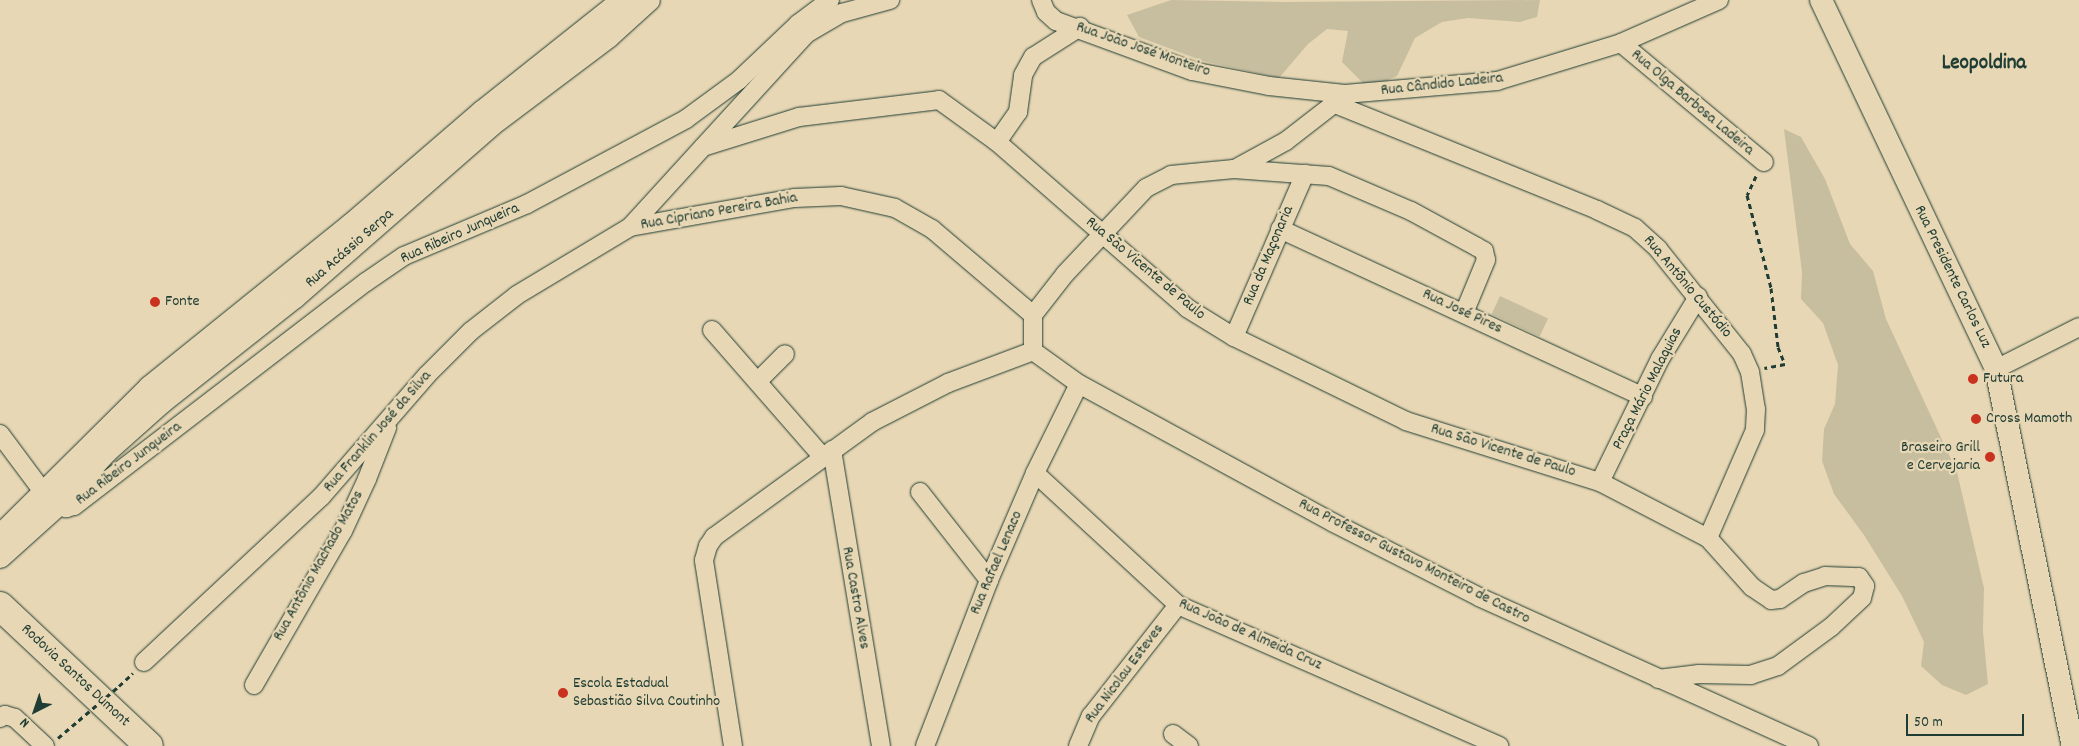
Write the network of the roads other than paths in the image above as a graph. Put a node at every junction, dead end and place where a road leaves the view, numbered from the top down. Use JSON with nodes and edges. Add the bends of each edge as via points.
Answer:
{"nodes":[{"id":1,"x":623,"y":0,"type":"edge"},
{"id":2,"x":649,"y":0,"type":"edge"},
{"id":3,"x":830,"y":0,"type":"edge"},
{"id":4,"x":890,"y":0,"type":"edge"},
{"id":5,"x":1041,"y":0,"type":"edge"},
{"id":6,"x":1719,"y":0,"type":"edge"},
{"id":7,"x":1821,"y":0,"type":"edge"},
{"id":8,"x":1080,"y":27,"type":"junction"},
{"id":9,"x":802,"y":29,"type":"junction"},
{"id":10,"x":1621,"y":43,"type":"junction"},
{"id":11,"x":1340,"y":99,"type":"junction"},
{"id":12,"x":486,"y":119,"type":"junction"},
{"id":13,"x":998,"y":142,"type":"junction"},
{"id":14,"x":703,"y":147,"type":"junction"},
{"id":15,"x":1764,"y":162,"type":"road end"},
{"id":16,"x":1234,"y":169,"type":"junction"},
{"id":17,"x":1305,"y":174,"type":"junction"},
{"id":18,"x":630,"y":227,"type":"junction"},
{"id":19,"x":1280,"y":229,"type":"junction"},
{"id":20,"x":1104,"y":235,"type":"junction"},
{"id":21,"x":1698,"y":297,"type":"junction"},
{"id":22,"x":1464,"y":313,"type":"junction"},
{"id":23,"x":1033,"y":315,"type":"junction"},
{"id":24,"x":2079,"y":327,"type":"edge"},
{"id":25,"x":712,"y":330,"type":"dead end"},
{"id":26,"x":1234,"y":338,"type":"junction"},
{"id":27,"x":1033,"y":351,"type":"junction"},
{"id":28,"x":785,"y":354,"type":"dead end"},
{"id":29,"x":1996,"y":368,"type":"junction"},
{"id":30,"x":758,"y":381,"type":"junction"},
{"id":31,"x":1079,"y":384,"type":"junction"},
{"id":32,"x":1642,"y":397,"type":"junction"},
{"id":33,"x":390,"y":418,"type":"junction"},
{"id":34,"x":0,"y":434,"type":"edge"},
{"id":35,"x":827,"y":453,"type":"junction"},
{"id":36,"x":1035,"y":473,"type":"junction"},
{"id":37,"x":1600,"y":482,"type":"junction"},
{"id":38,"x":920,"y":492,"type":"dead end"},
{"id":39,"x":51,"y":499,"type":"junction"},
{"id":40,"x":0,"y":536,"type":"edge"},
{"id":41,"x":1708,"y":538,"type":"junction"},
{"id":42,"x":0,"y":557,"type":"edge"},
{"id":43,"x":989,"y":580,"type":"junction"},
{"id":44,"x":1178,"y":605,"type":"junction"},
{"id":45,"x":0,"y":606,"type":"edge"},
{"id":46,"x":144,"y":662,"type":"dead end"},
{"id":47,"x":1658,"y":678,"type":"junction"},
{"id":48,"x":254,"y":685,"type":"dead end"},
{"id":49,"x":0,"y":718,"type":"edge"},
{"id":50,"x":1173,"y":734,"type":"dead end"},
{"id":51,"x":44,"y":746,"type":"edge"},
{"id":52,"x":150,"y":746,"type":"edge"},
{"id":53,"x":733,"y":746,"type":"edge"},
{"id":54,"x":881,"y":746,"type":"edge"},
{"id":55,"x":925,"y":746,"type":"edge"},
{"id":56,"x":1078,"y":746,"type":"edge"},
{"id":57,"x":1189,"y":746,"type":"edge"},
{"id":58,"x":1499,"y":746,"type":"edge"},
{"id":59,"x":1809,"y":746,"type":"edge"},
{"id":60,"x":2073,"y":746,"type":"edge"}],
"edges":[{"from":1,"to":12,"type":"street","name":"Rua Acássio Serpa"},
{"from":2,"to":12,"type":"street","name":"Rua Acássio Serpa","via":[[608,37]]},
{"from":3,"to":9,"type":"street"},
{"from":4,"to":9,"type":"street","via":[[842,13]]},
{"from":5,"to":8,"type":"street","name":"Rua João José Monteiro","via":[[1046,12],[1056,21]]},
{"from":6,"to":10,"type":"street","name":"Rua Cândido Ladeira"},
{"from":7,"to":29,"type":"street","name":"Rua Presidente Carlos Luz"},
{"from":8,"to":11,"type":"street","name":"Rua João José Monteiro","via":[[1192,71]]},
{"from":8,"to":13,"type":"street","via":[[1033,57],[1023,75],[1018,112]]},
{"from":9,"to":14,"type":"street"},
{"from":9,"to":39,"type":"street","name":"Rua Ribeiro Junqueira","via":[[678,124],[527,204],[404,256],[87,498],[66,508]]},
{"from":10,"to":11,"type":"street","name":"Rua Cândido Ladeira","via":[[1497,82]]},
{"from":10,"to":15,"type":"street","name":"Rua Olga Barbosa Ladeira"},
{"from":11,"to":16,"type":"street","via":[[1286,141]]},
{"from":11,"to":21,"type":"street","name":"Rua Antônio Custódio","via":[[1635,228],[1658,248]]},
{"from":12,"to":39,"type":"street","name":"Rua Acássio Serpa","via":[[356,232],[295,297],[162,402]]},
{"from":13,"to":14,"type":"street","name":"Rua São Vicente de Paulo","via":[[947,104],[933,100],[800,117]]},
{"from":13,"to":20,"type":"street","name":"Rua São Vicente de Paulo"},
{"from":14,"to":18,"type":"street"},
{"from":16,"to":17,"type":"street"},
{"from":16,"to":20,"type":"street","via":[[1171,176],[1146,188],[1122,211]]},
{"from":17,"to":19,"type":"street","name":"Rua da Maçonaria"},
{"from":17,"to":22,"type":"street","via":[[1329,176],[1410,211],[1484,251],[1486,260]]},
{"from":18,"to":23,"type":"street","name":"Rua Cipriano Pereira Bahia","via":[[679,220],[745,204],[842,196],[895,208],[932,230]]},
{"from":18,"to":33,"type":"street","name":"Rua Franklin José da Silva","via":[[517,295],[471,331]]},
{"from":19,"to":22,"type":"street","name":"Rua José Pires"},
{"from":19,"to":26,"type":"street","name":"Rua da Maçonaria"},
{"from":20,"to":23,"type":"street","via":[[1065,274]]},
{"from":20,"to":26,"type":"street","name":"Rua São Vicente de Paulo","via":[[1186,308]]},
{"from":21,"to":32,"type":"street","name":"Praça Mário Malaquias","via":[[1660,359]]},
{"from":21,"to":41,"type":"street","name":"Rua Antônio Custódio","via":[[1742,354],[1750,372],[1756,409],[1755,430]]},
{"from":22,"to":32,"type":"street","name":"Rua José Pires"},
{"from":23,"to":27,"type":"street"},
{"from":24,"to":29,"type":"street"},
{"from":25,"to":30,"type":"street"},
{"from":26,"to":37,"type":"street","name":"Rua São Vicente de Paulo","via":[[1406,421]]},
{"from":27,"to":31,"type":"street","name":"Rua Professor Gustavo Monteiro de Castro"},
{"from":27,"to":35,"type":"street","via":[[948,383],[872,422]]},
{"from":28,"to":30,"type":"street"},
{"from":29,"to":60,"type":"street","name":"Rua Presidente Carlos Luz"},
{"from":30,"to":35,"type":"street"},
{"from":31,"to":36,"type":"street","name":"Rua Rafael Lenaco"},
{"from":31,"to":47,"type":"street","name":"Rua Professor Gustavo Monteiro de Castro","via":[[1343,528],[1479,597]]},
{"from":32,"to":37,"type":"street","name":"Praça Mário Malaquias"},
{"from":33,"to":46,"type":"street","name":"Rua Franklin José da Silva","via":[[321,497]]},
{"from":33,"to":48,"type":"street","name":"Rua Antônio Machado Matos","via":[[368,479],[343,531]]},
{"from":34,"to":39,"type":"street"},
{"from":35,"to":53,"type":"street","via":[[714,537],[708,546],[704,560]]},
{"from":35,"to":54,"type":"street","name":"Rua Castro Alves"},
{"from":36,"to":43,"type":"street","name":"Rua Rafael Lenaco"},
{"from":36,"to":44,"type":"street","name":"Rua João de Almeida Cruz"},
{"from":37,"to":41,"type":"street","name":"Rua São Vicente de Paulo"},
{"from":38,"to":43,"type":"street"},
{"from":39,"to":40,"type":"street"},
{"from":39,"to":42,"type":"street"},
{"from":41,"to":47,"type":"street","via":[[1752,587],[1771,600],[1780,599],[1804,583],[1825,576],[1859,578],[1866,592],[1832,627],[1778,666],[1750,675],[1699,674]]},
{"from":43,"to":55,"type":"street","name":"Rua Rafael Lenaco"},
{"from":44,"to":56,"type":"street","name":"Rua Nicolau Esteves","via":[[1091,716]]},
{"from":44,"to":58,"type":"street","name":"Rua João de Almeida Cruz"},
{"from":45,"to":52,"type":"highway","name":"Rodovia Santos Dumont"},
{"from":47,"to":59,"type":"street","name":"Rua Professor Gustavo Monteiro de Castro"},
{"from":49,"to":51,"type":"street","via":[[5,715],[15,718]]},
{"from":50,"to":57,"type":"street"}]}
